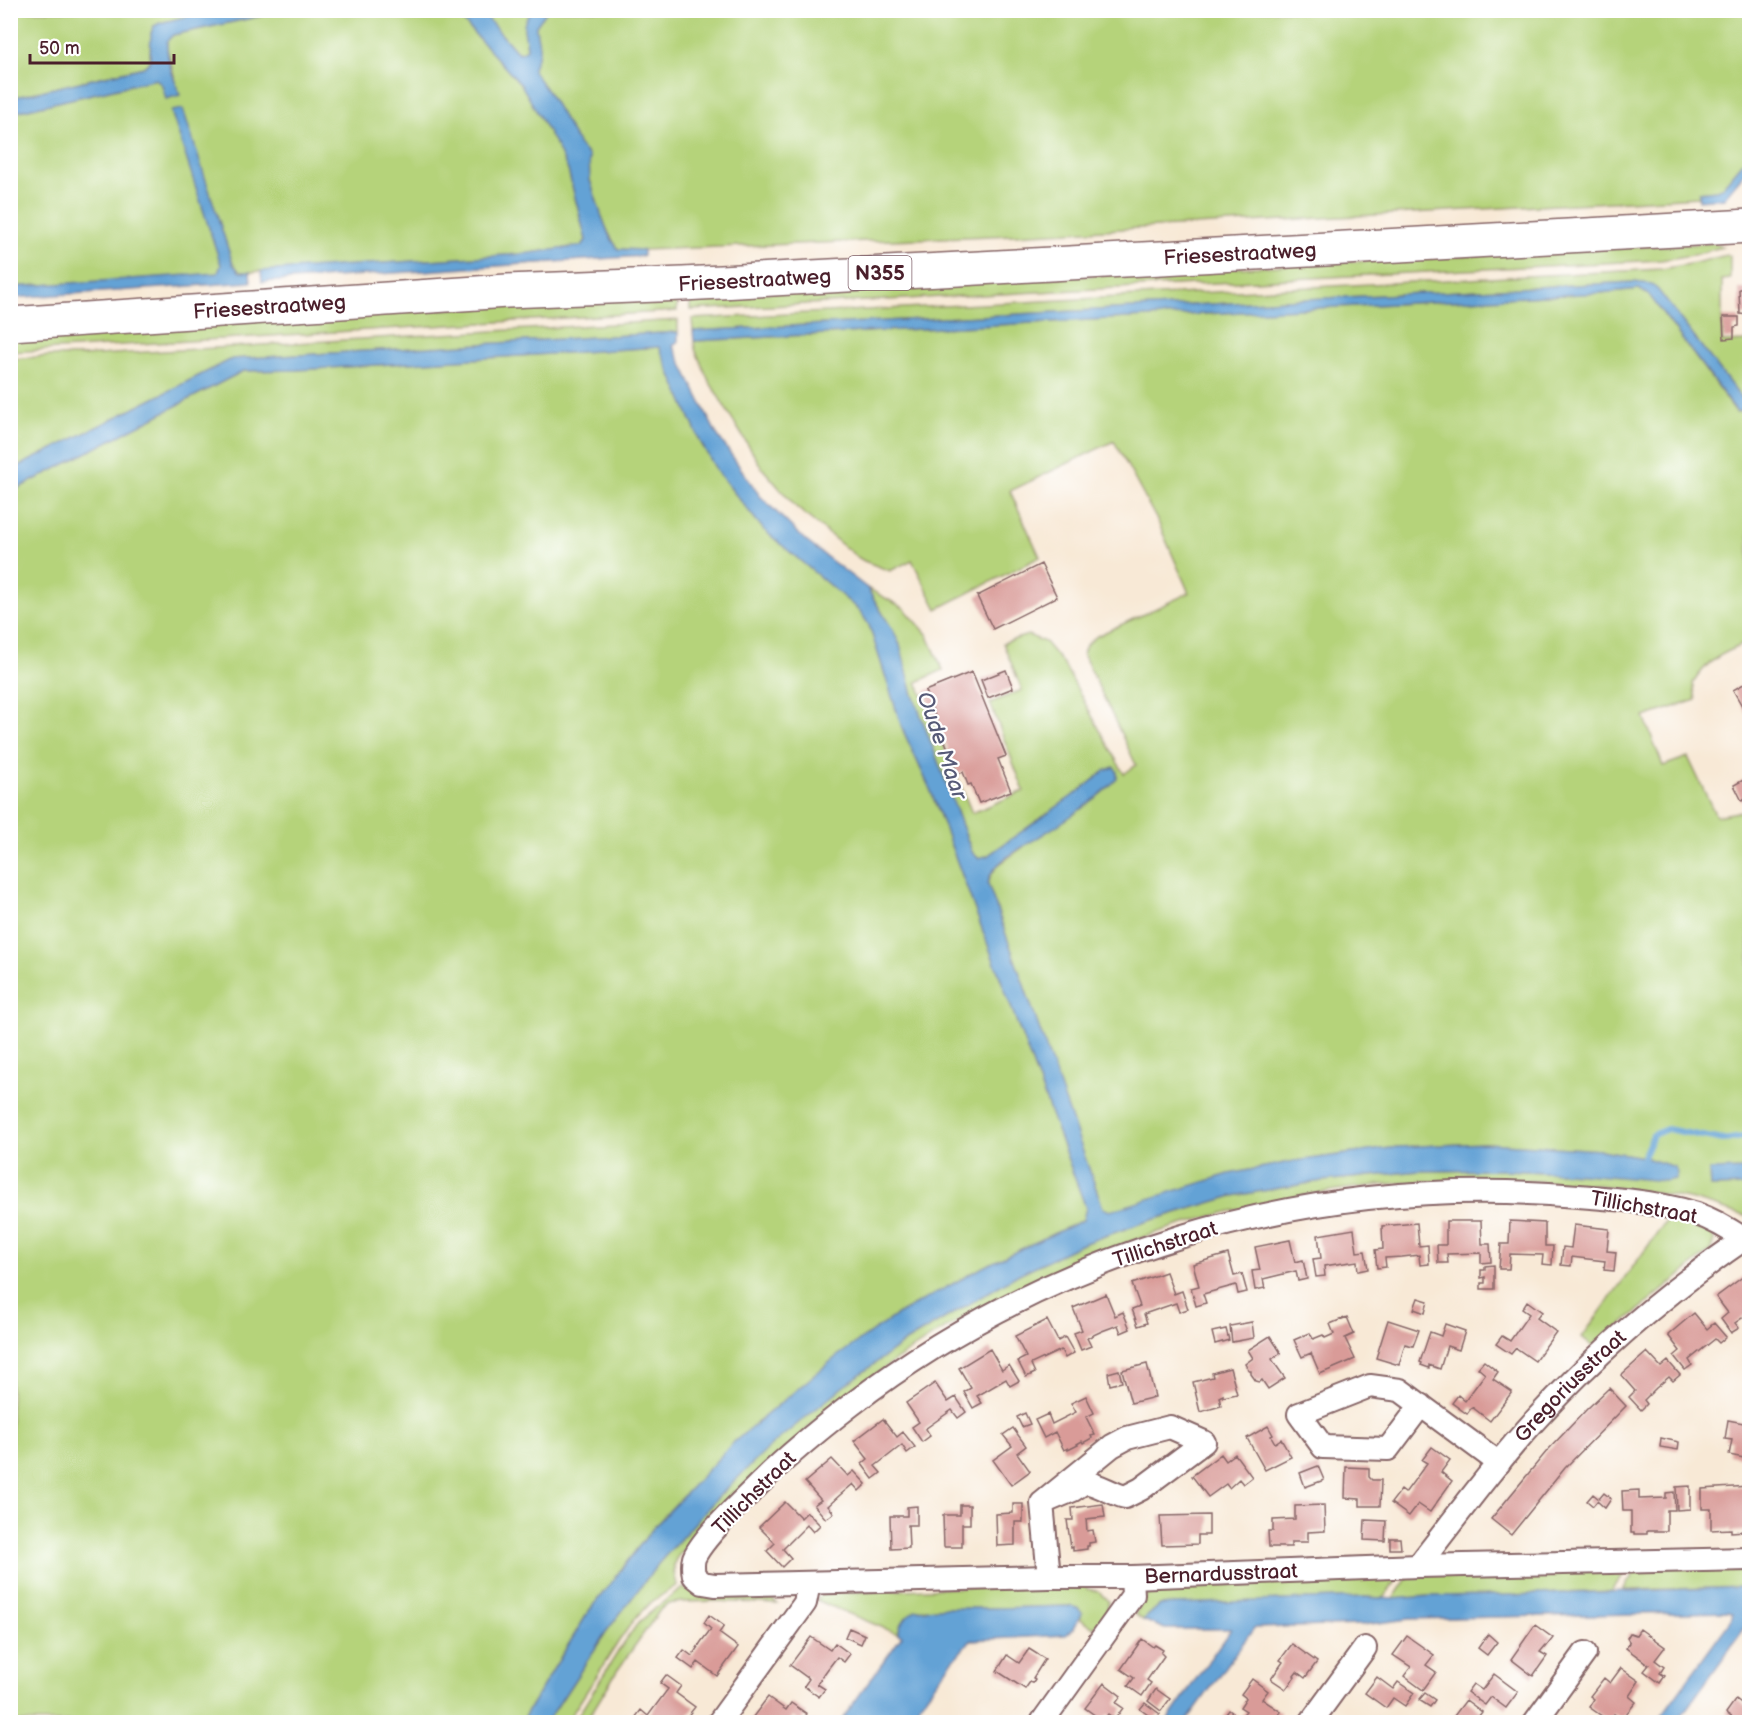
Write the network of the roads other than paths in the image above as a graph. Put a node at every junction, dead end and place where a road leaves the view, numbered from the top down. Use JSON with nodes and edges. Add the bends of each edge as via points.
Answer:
{"nodes":[{"id":1,"x":1749,"y":226,"type":"edge"},
{"id":2,"x":10,"y":324,"type":"edge"},
{"id":3,"x":1747,"y":1237,"type":"edge"},
{"id":4,"x":1421,"y":1405,"type":"junction"},
{"id":5,"x":1499,"y":1462,"type":"junction"},
{"id":6,"x":1042,"y":1503,"type":"junction"},
{"id":7,"x":1749,"y":1559,"type":"edge"},
{"id":8,"x":1418,"y":1566,"type":"junction"},
{"id":9,"x":694,"y":1576,"type":"joint"},
{"id":10,"x":1049,"y":1577,"type":"junction"},
{"id":11,"x":1132,"y":1577,"type":"junction"},
{"id":12,"x":809,"y":1583,"type":"junction"},
{"id":13,"x":1365,"y":1648,"type":"dead end"},
{"id":14,"x":1585,"y":1653,"type":"dead end"},
{"id":15,"x":1052,"y":1719,"type":"edge"},
{"id":16,"x":719,"y":1722,"type":"edge"},
{"id":17,"x":1311,"y":1722,"type":"edge"},
{"id":18,"x":1535,"y":1722,"type":"edge"}],
"edges":[{"from":1,"to":2,"type":"main road","name":"Friesestraatweg","number":"N355","via":[[507,291]]},
{"from":3,"to":5,"type":"street","name":"Gregoriusstraat","via":[[1622,1334],[1538,1417]]},
{"from":3,"to":9,"type":"street","name":"Tillichstraat","via":[[1696,1214],[1663,1206],[1591,1197],[1480,1191],[1347,1201],[1290,1210],[1177,1237],[1100,1264],[991,1314],[876,1386],[775,1468],[728,1516],[695,1556]]},
{"from":4,"to":4,"type":"street","via":[[1400,1390],[1370,1386],[1299,1414],[1323,1447],[1388,1449]]},
{"from":4,"to":5,"type":"street"},
{"from":5,"to":8,"type":"street","name":"Gregoriusstraat"},
{"from":6,"to":6,"type":"street","via":[[1127,1438],[1170,1427],[1204,1442],[1141,1490],[1125,1497],[1085,1482]]},
{"from":6,"to":10,"type":"street"},
{"from":7,"to":8,"type":"street","name":"Bernardusstraat"},
{"from":8,"to":11,"type":"street","name":"Bernardusstraat"},
{"from":9,"to":12,"type":"street","name":"Bernardusstraat","via":[[715,1585]]},
{"from":10,"to":11,"type":"street","name":"Bernardusstraat"},
{"from":10,"to":12,"type":"street","name":"Bernardusstraat"},
{"from":11,"to":15,"type":"street","via":[[1133,1595]]},
{"from":12,"to":16,"type":"street","via":[[805,1603]]},
{"from":13,"to":17,"type":"street"},
{"from":14,"to":18,"type":"street"}]}
